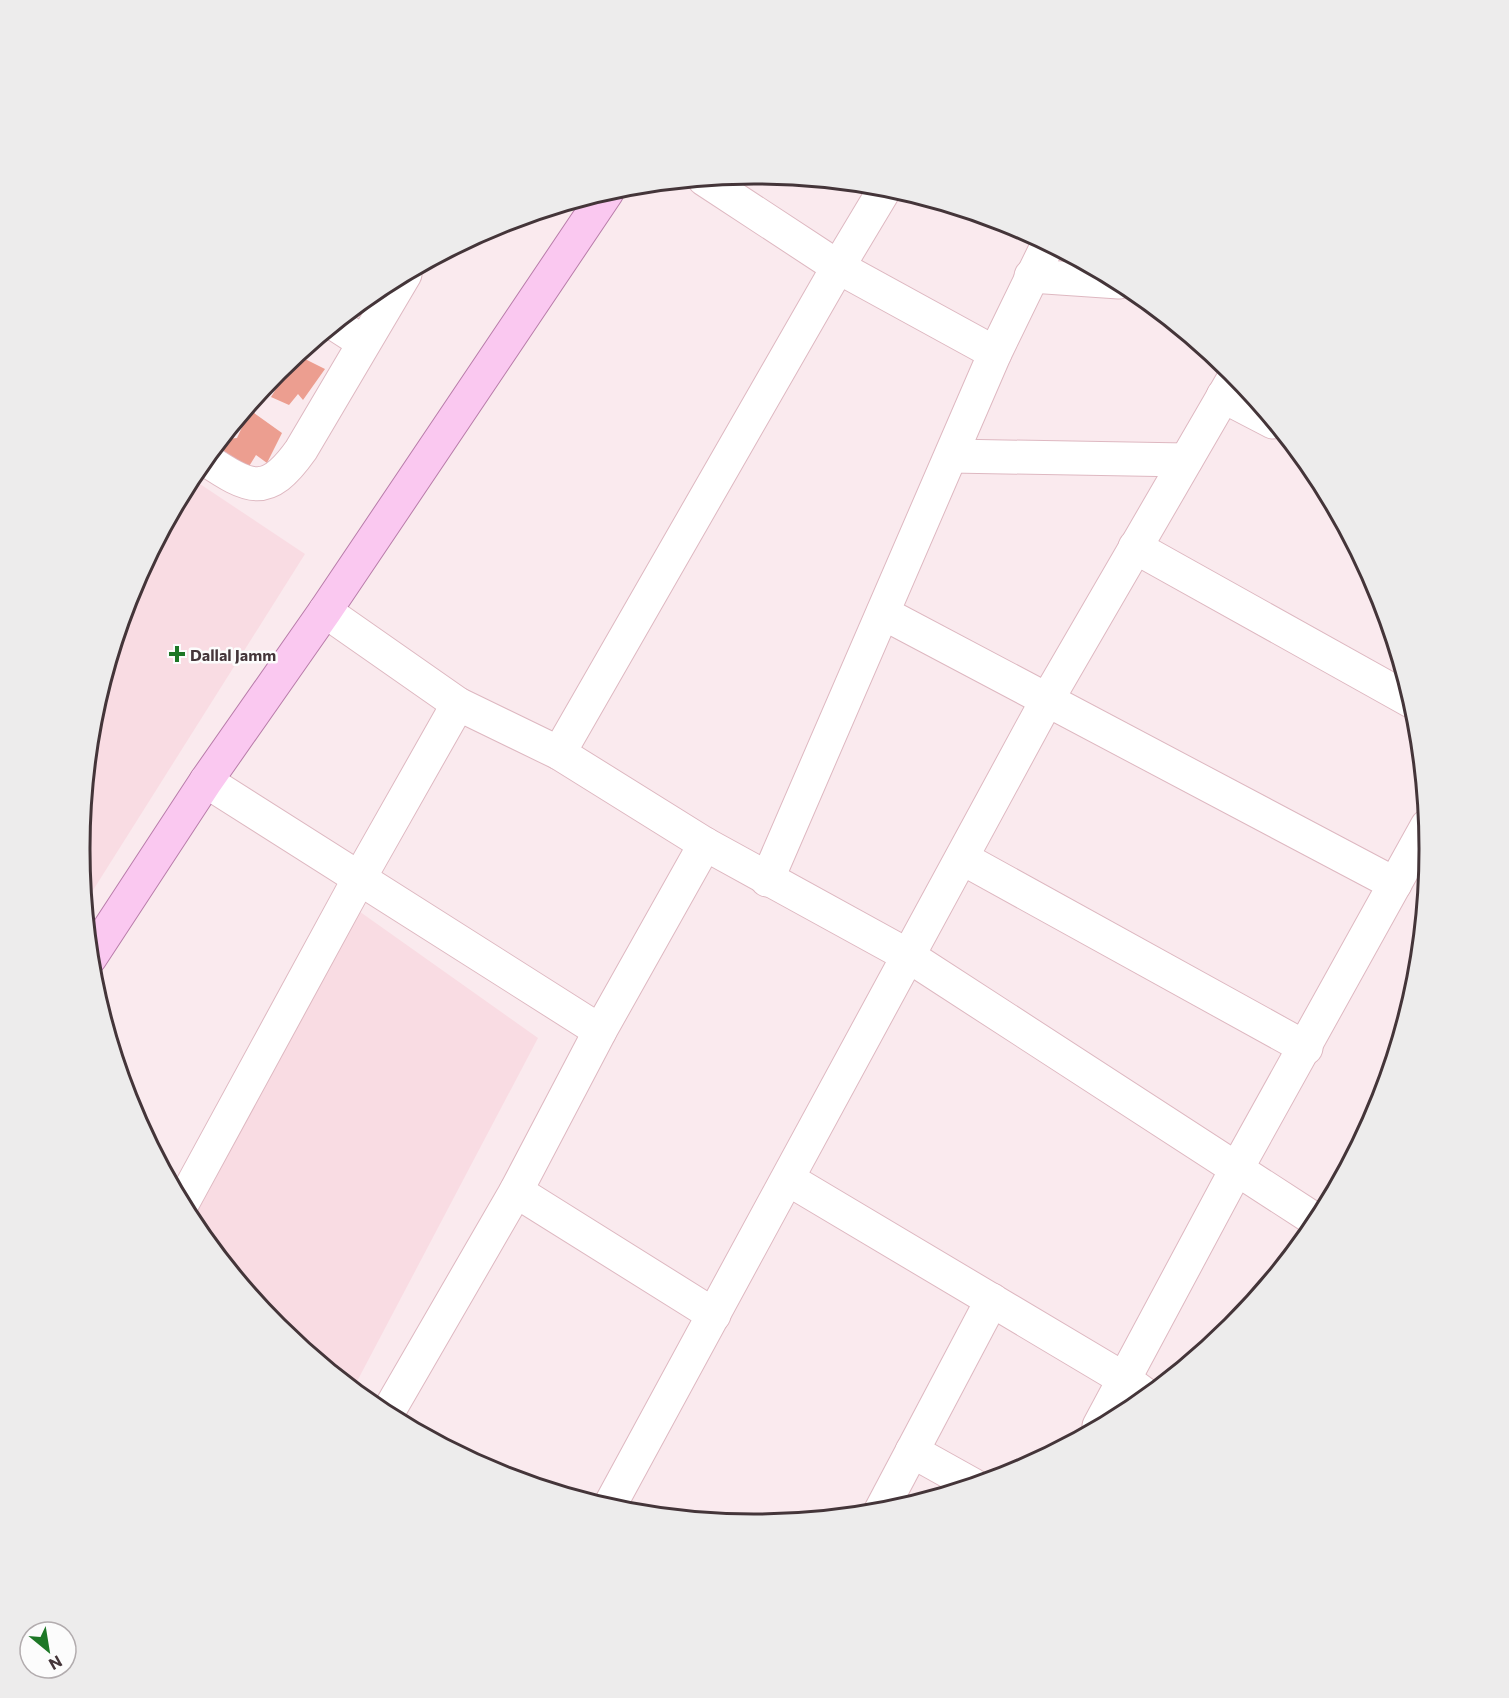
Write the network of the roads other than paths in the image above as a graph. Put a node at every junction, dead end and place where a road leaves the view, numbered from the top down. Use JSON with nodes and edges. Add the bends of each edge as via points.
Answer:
{"nodes":[{"id":1,"x":715,"y":186,"type":"edge"},
{"id":2,"x":880,"y":196,"type":"edge"},
{"id":3,"x":600,"y":203,"type":"edge"},
{"id":4,"x":1044,"y":251,"type":"edge"},
{"id":5,"x":838,"y":267,"type":"junction"},
{"id":6,"x":1031,"y":276,"type":"junction"},
{"id":7,"x":1098,"y":281,"type":"edge"},
{"id":8,"x":395,"y":290,"type":"edge"},
{"id":9,"x":342,"y":328,"type":"edge"},
{"id":10,"x":363,"y":342,"type":"junction"},
{"id":11,"x":995,"y":353,"type":"junction"},
{"id":12,"x":1229,"y":386,"type":"edge"},
{"id":13,"x":952,"y":456,"type":"junction"},
{"id":14,"x":1186,"y":460,"type":"junction"},
{"id":15,"x":213,"y":464,"type":"edge"},
{"id":16,"x":1135,"y":548,"type":"junction"},
{"id":17,"x":325,"y":611,"type":"junction"},
{"id":18,"x":883,"y":613,"type":"junction"},
{"id":19,"x":1400,"y":694,"type":"edge"},
{"id":20,"x":1047,"y":700,"type":"junction"},
{"id":21,"x":458,"y":704,"type":"junction"},
{"id":22,"x":559,"y":753,"type":"junction"},
{"id":23,"x":206,"y":781,"type":"junction"},
{"id":24,"x":1419,"y":841,"type":"edge"},
{"id":25,"x":705,"y":844,"type":"junction"},
{"id":26,"x":962,"y":858,"type":"junction"},
{"id":27,"x":360,"y":877,"type":"junction"},
{"id":28,"x":767,"y":879,"type":"junction"},
{"id":29,"x":1395,"y":884,"type":"junction"},
{"id":30,"x":98,"y":946,"type":"edge"},
{"id":31,"x":907,"y":955,"type":"junction"},
{"id":32,"x":600,"y":1031,"type":"junction"},
{"id":33,"x":1306,"y":1048,"type":"junction"},
{"id":34,"x":1236,"y":1170,"type":"junction"},
{"id":35,"x":788,"y":1179,"type":"junction"},
{"id":36,"x":516,"y":1191,"type":"junction"},
{"id":37,"x":187,"y":1194,"type":"edge"},
{"id":38,"x":1308,"y":1216,"type":"edge"},
{"id":39,"x":992,"y":1300,"type":"junction"},
{"id":40,"x":714,"y":1315,"type":"junction"},
{"id":41,"x":1135,"y":1388,"type":"edge"},
{"id":42,"x":1119,"y":1405,"type":"edge"},
{"id":43,"x":392,"y":1406,"type":"edge"},
{"id":44,"x":912,"y":1451,"type":"junction"},
{"id":45,"x":964,"y":1479,"type":"edge"},
{"id":46,"x":614,"y":1498,"type":"edge"},
{"id":47,"x":886,"y":1501,"type":"edge"}],
"edges":[{"from":1,"to":5,"type":"street"},
{"from":2,"to":5,"type":"street"},
{"from":3,"to":17,"type":"main road"},
{"from":4,"to":6,"type":"street"},
{"from":5,"to":11,"type":"street"},
{"from":5,"to":22,"type":"street"},
{"from":6,"to":7,"type":"street"},
{"from":6,"to":11,"type":"street"},
{"from":8,"to":10,"type":"street"},
{"from":9,"to":10,"type":"street"},
{"from":10,"to":15,"type":"street","via":[[302,450],[274,481],[242,482]]},
{"from":11,"to":13,"type":"street"},
{"from":12,"to":14,"type":"street"},
{"from":13,"to":14,"type":"street"},
{"from":13,"to":18,"type":"street"},
{"from":14,"to":16,"type":"street"},
{"from":16,"to":19,"type":"street"},
{"from":16,"to":20,"type":"street"},
{"from":17,"to":21,"type":"street"},
{"from":17,"to":23,"type":"main road"},
{"from":18,"to":20,"type":"street"},
{"from":18,"to":28,"type":"street"},
{"from":20,"to":26,"type":"street"},
{"from":20,"to":29,"type":"street"},
{"from":21,"to":22,"type":"street"},
{"from":21,"to":27,"type":"street"},
{"from":22,"to":25,"type":"street"},
{"from":23,"to":27,"type":"street"},
{"from":23,"to":30,"type":"main road"},
{"from":24,"to":29,"type":"street"},
{"from":25,"to":28,"type":"street"},
{"from":25,"to":32,"type":"street"},
{"from":26,"to":31,"type":"street"},
{"from":26,"to":33,"type":"street"},
{"from":27,"to":32,"type":"street"},
{"from":27,"to":37,"type":"street"},
{"from":28,"to":31,"type":"street"},
{"from":29,"to":33,"type":"street"},
{"from":31,"to":34,"type":"street"},
{"from":31,"to":35,"type":"street"},
{"from":32,"to":36,"type":"street"},
{"from":33,"to":34,"type":"street"},
{"from":34,"to":38,"type":"street"},
{"from":34,"to":41,"type":"street"},
{"from":35,"to":39,"type":"street"},
{"from":35,"to":40,"type":"street"},
{"from":36,"to":40,"type":"street"},
{"from":36,"to":43,"type":"street"},
{"from":39,"to":41,"type":"street"},
{"from":39,"to":44,"type":"street"},
{"from":40,"to":46,"type":"street"},
{"from":41,"to":42,"type":"street"},
{"from":44,"to":45,"type":"street"},
{"from":44,"to":47,"type":"street"}]}
